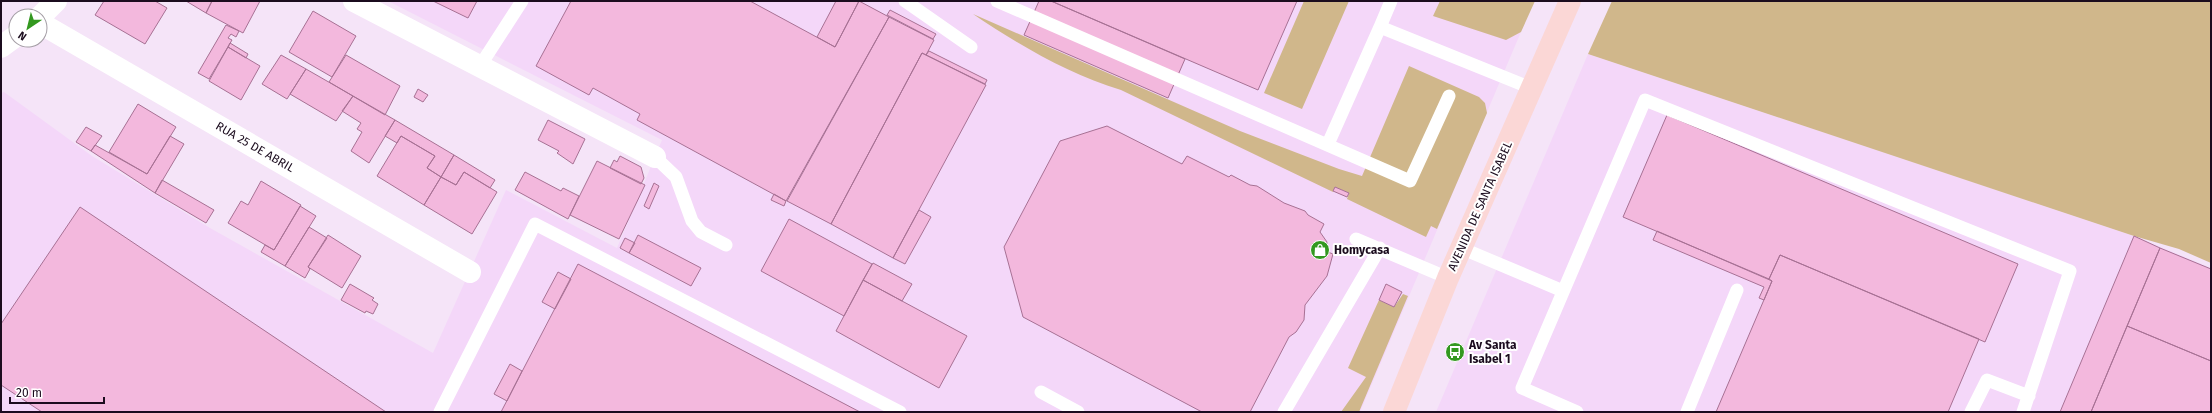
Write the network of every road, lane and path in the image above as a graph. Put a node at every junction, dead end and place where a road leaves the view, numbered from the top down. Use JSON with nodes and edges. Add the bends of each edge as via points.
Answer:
{"nodes":[{"id":1,"x":56,"y":1,"type":"edge"},
{"id":2,"x":354,"y":1,"type":"edge"},
{"id":3,"x":522,"y":1,"type":"edge"},
{"id":4,"x":905,"y":1,"type":"edge"},
{"id":5,"x":997,"y":1,"type":"edge"},
{"id":6,"x":1391,"y":1,"type":"edge"},
{"id":7,"x":1570,"y":1,"type":"edge"},
{"id":8,"x":48,"y":9,"type":"edge"},
{"id":9,"x":1380,"y":27,"type":"junction"},
{"id":10,"x":48,"y":28,"type":"edge"},
{"id":11,"x":971,"y":48,"type":"dead end"},
{"id":12,"x":480,"y":66,"type":"junction"},
{"id":13,"x":1531,"y":88,"type":"junction"},
{"id":14,"x":1449,"y":96,"type":"dead end"},
{"id":15,"x":1328,"y":144,"type":"junction"},
{"id":16,"x":656,"y":157,"type":"joint"},
{"id":17,"x":1356,"y":239,"type":"dead end"},
{"id":18,"x":726,"y":245,"type":"dead end"},
{"id":19,"x":1380,"y":248,"type":"junction"},
{"id":20,"x":1461,"y":248,"type":"junction"},
{"id":21,"x":470,"y":272,"type":"dead end"},
{"id":22,"x":1448,"y":278,"type":"junction"},
{"id":23,"x":1737,"y":290,"type":"dead end"},
{"id":24,"x":1563,"y":291,"type":"junction"},
{"id":25,"x":1041,"y":392,"type":"dead end"},
{"id":26,"x":2029,"y":396,"type":"junction"},
{"id":27,"x":440,"y":412,"type":"edge"},
{"id":28,"x":900,"y":412,"type":"edge"},
{"id":29,"x":1078,"y":412,"type":"edge"},
{"id":30,"x":1284,"y":412,"type":"edge"},
{"id":31,"x":1394,"y":412,"type":"edge"},
{"id":32,"x":1577,"y":412,"type":"edge"},
{"id":33,"x":1687,"y":412,"type":"edge"},
{"id":34,"x":1972,"y":412,"type":"edge"},
{"id":35,"x":2023,"y":412,"type":"edge"}],
"edges":[{"from":1,"to":8,"type":"street"},
{"from":2,"to":12,"type":"street"},
{"from":3,"to":12,"type":"lane"},
{"from":4,"to":11,"type":"lane"},
{"from":5,"to":15,"type":"lane"},
{"from":6,"to":9,"type":"lane"},
{"from":7,"to":13,"type":"main road","name":"AVENIDA DE SANTA ISABEL"},
{"from":9,"to":13,"type":"lane"},
{"from":9,"to":15,"type":"lane"},
{"from":10,"to":21,"type":"street","name":"RUA 25 DE ABRIL"},
{"from":12,"to":16,"type":"street"},
{"from":13,"to":20,"type":"main road","name":"AVENIDA DE SANTA ISABEL"},
{"from":14,"to":15,"type":"lane","via":[[1410,181]]},
{"from":16,"to":18,"type":"lane","via":[[676,177],[692,221],[701,232]]},
{"from":17,"to":19,"type":"lane"},
{"from":19,"to":22,"type":"lane"},
{"from":19,"to":30,"type":"lane"},
{"from":20,"to":22,"type":"main road","name":"AVENIDA DE SANTA ISABEL"},
{"from":20,"to":24,"type":"lane"},
{"from":22,"to":31,"type":"main road","name":"AVENIDA DE SANTA ISABEL"},
{"from":23,"to":33,"type":"lane"},
{"from":24,"to":26,"type":"lane","via":[[1645,100],[2070,271]]},
{"from":24,"to":32,"type":"lane","via":[[1522,388]]},
{"from":25,"to":29,"type":"lane"},
{"from":26,"to":34,"type":"lane","via":[[1987,380]]},
{"from":26,"to":35,"type":"lane"},
{"from":27,"to":28,"type":"lane","via":[[535,224]]}]}
